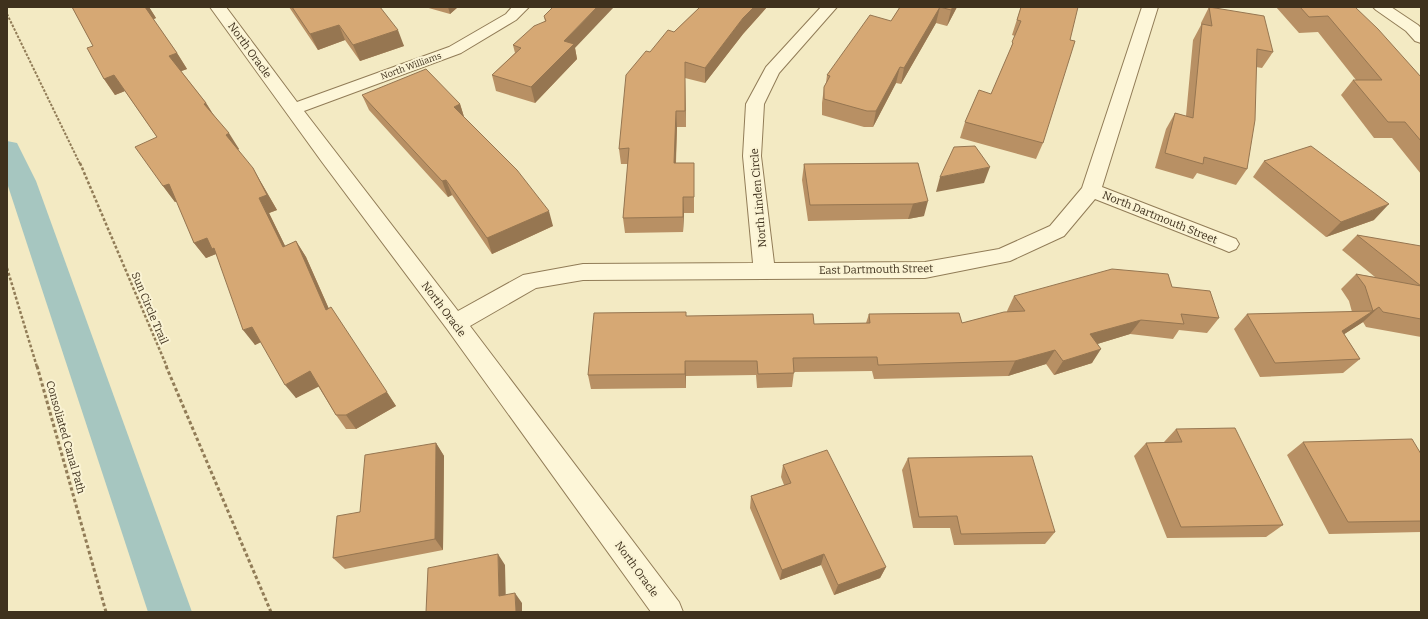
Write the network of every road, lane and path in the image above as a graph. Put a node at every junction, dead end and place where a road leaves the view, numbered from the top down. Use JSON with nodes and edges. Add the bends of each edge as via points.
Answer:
{"nodes":[{"id":1,"x":218,"y":7,"type":"edge"},
{"id":2,"x":521,"y":7,"type":"edge"},
{"id":3,"x":828,"y":7,"type":"edge"},
{"id":4,"x":1150,"y":7,"type":"edge"},
{"id":5,"x":1381,"y":7,"type":"edge"},
{"id":6,"x":7,"y":14,"type":"edge"},
{"id":7,"x":1421,"y":38,"type":"edge"},
{"id":8,"x":293,"y":109,"type":"junction"},
{"id":9,"x":1091,"y":190,"type":"junction"},
{"id":10,"x":1229,"y":244,"type":"dead end"},
{"id":11,"x":7,"y":268,"type":"edge"},
{"id":12,"x":764,"y":270,"type":"junction"},
{"id":13,"x":455,"y":323,"type":"junction"},
{"id":14,"x":106,"y":612,"type":"edge"},
{"id":15,"x":271,"y":612,"type":"edge"},
{"id":16,"x":669,"y":612,"type":"edge"}],
"edges":[{"from":1,"to":8,"type":"street","name":"North Oracle"},
{"from":2,"to":8,"type":"street","name":"North Williams","via":[[511,17],[455,50]]},
{"from":3,"to":12,"type":"street","name":"North Linden Circle","via":[[772,71],[755,104],[752,156]]},
{"from":4,"to":9,"type":"street","name":"East Dartmouth Street"},
{"from":5,"to":7,"type":"street","via":[[1412,28]]},
{"from":6,"to":15,"type":"path","name":"Sun Circle Trail","via":[[77,157]]},
{"from":8,"to":13,"type":"street","name":"North Oracle"},
{"from":9,"to":10,"type":"street","name":"North Dartmouth Street"},
{"from":9,"to":12,"type":"street","name":"East Dartmouth Street","via":[[1057,231],[1003,256],[925,270]]},
{"from":11,"to":14,"type":"path","name":"Consoliated Canal Path"},
{"from":12,"to":13,"type":"street","name":"East Dartmouth Street","via":[[583,272],[530,281]]},
{"from":13,"to":16,"type":"street","name":"North Oracle"}]}
